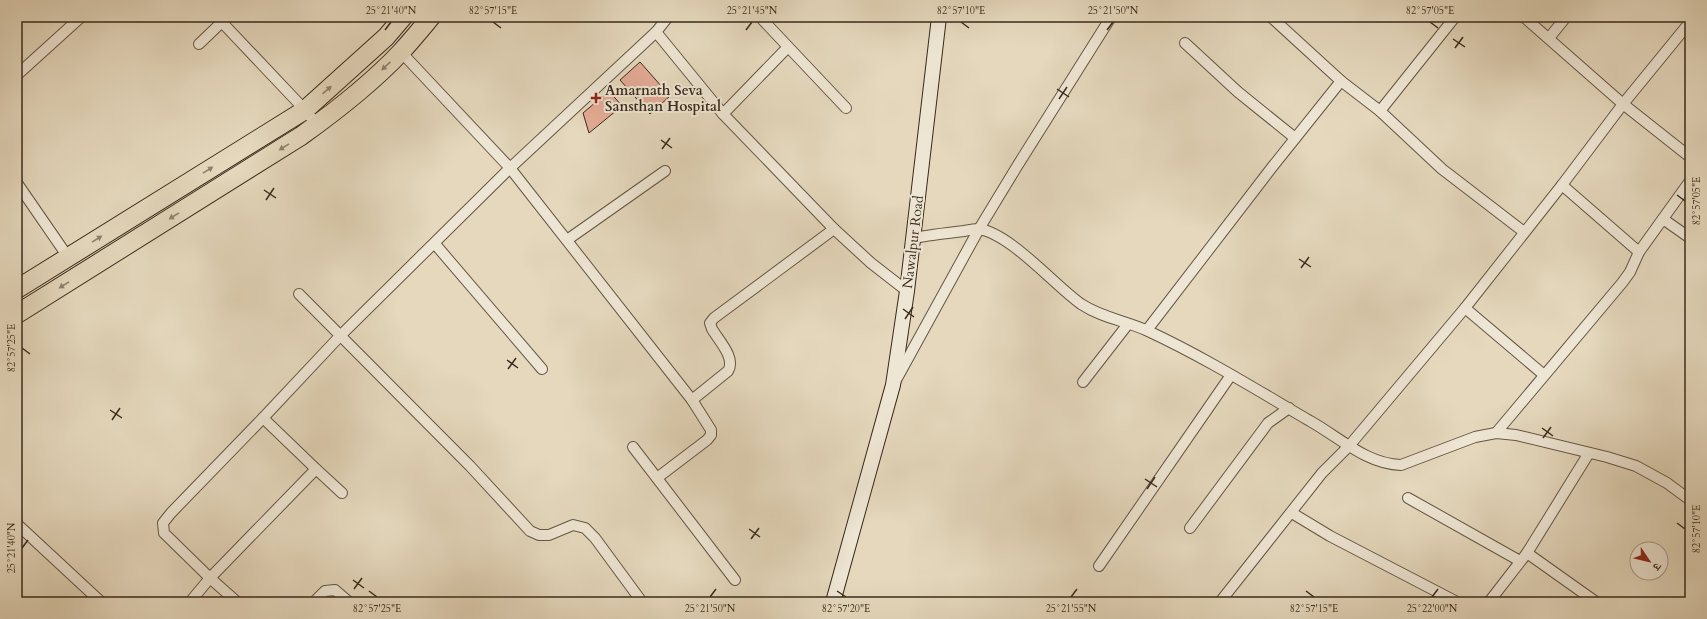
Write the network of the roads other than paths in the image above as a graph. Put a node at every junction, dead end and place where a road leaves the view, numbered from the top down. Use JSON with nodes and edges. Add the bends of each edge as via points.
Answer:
{"nodes":[{"id":1,"x":81,"y":17,"type":"edge"},
{"id":2,"x":403,"y":17,"type":"edge"},
{"id":3,"x":431,"y":17,"type":"edge"},
{"id":4,"x":668,"y":17,"type":"edge"},
{"id":5,"x":760,"y":17,"type":"edge"},
{"id":6,"x":939,"y":17,"type":"edge"},
{"id":7,"x":1111,"y":17,"type":"edge"},
{"id":8,"x":1455,"y":17,"type":"edge"},
{"id":9,"x":1524,"y":17,"type":"edge"},
{"id":10,"x":1566,"y":17,"type":"edge"},
{"id":11,"x":1277,"y":19,"type":"edge"},
{"id":12,"x":219,"y":20,"type":"edge"},
{"id":13,"x":1690,"y":22,"type":"edge"},
{"id":14,"x":656,"y":32,"type":"junction"},
{"id":15,"x":1549,"y":38,"type":"junction"},
{"id":16,"x":1185,"y":43,"type":"dead end"},
{"id":17,"x":199,"y":44,"type":"dead end"},
{"id":18,"x":788,"y":47,"type":"junction"},
{"id":19,"x":401,"y":52,"type":"junction"},
{"id":20,"x":17,"y":75,"type":"edge"},
{"id":21,"x":1341,"y":81,"type":"junction"},
{"id":22,"x":1623,"y":104,"type":"junction"},
{"id":23,"x":846,"y":108,"type":"dead end"},
{"id":24,"x":305,"y":110,"type":"junction"},
{"id":25,"x":1380,"y":111,"type":"junction"},
{"id":26,"x":723,"y":114,"type":"junction"},
{"id":27,"x":317,"y":125,"type":"junction"},
{"id":28,"x":1295,"y":138,"type":"junction"},
{"id":29,"x":1690,"y":158,"type":"edge"},
{"id":30,"x":510,"y":168,"type":"junction"},
{"id":31,"x":665,"y":171,"type":"dead end"},
{"id":32,"x":1690,"y":180,"type":"edge"},
{"id":33,"x":17,"y":183,"type":"edge"},
{"id":34,"x":1562,"y":185,"type":"junction"},
{"id":35,"x":1663,"y":219,"type":"junction"},
{"id":36,"x":834,"y":228,"type":"junction"},
{"id":37,"x":979,"y":229,"type":"junction"},
{"id":38,"x":1524,"y":232,"type":"junction"},
{"id":39,"x":913,"y":238,"type":"junction"},
{"id":40,"x":1690,"y":238,"type":"edge"},
{"id":41,"x":567,"y":240,"type":"junction"},
{"id":42,"x":435,"y":244,"type":"junction"},
{"id":43,"x":1639,"y":252,"type":"junction"},
{"id":44,"x":68,"y":257,"type":"junction"},
{"id":45,"x":17,"y":289,"type":"edge"},
{"id":46,"x":907,"y":291,"type":"junction"},
{"id":47,"x":299,"y":294,"type":"dead end"},
{"id":48,"x":1465,"y":308,"type":"junction"},
{"id":49,"x":17,"y":314,"type":"edge"},
{"id":50,"x":1128,"y":324,"type":"junction"},
{"id":51,"x":1147,"y":330,"type":"junction"},
{"id":52,"x":340,"y":336,"type":"junction"},
{"id":53,"x":542,"y":369,"type":"dead end"},
{"id":54,"x":1231,"y":375,"type":"junction"},
{"id":55,"x":1544,"y":375,"type":"junction"},
{"id":56,"x":1083,"y":382,"type":"dead end"},
{"id":57,"x":893,"y":385,"type":"junction"},
{"id":58,"x":692,"y":400,"type":"junction"},
{"id":59,"x":1289,"y":408,"type":"junction"},
{"id":60,"x":264,"y":418,"type":"junction"},
{"id":61,"x":1496,"y":433,"type":"junction"},
{"id":62,"x":1349,"y":446,"type":"junction"},
{"id":63,"x":633,"y":447,"type":"dead end"},
{"id":64,"x":1590,"y":454,"type":"junction"},
{"id":65,"x":316,"y":469,"type":"junction"},
{"id":66,"x":657,"y":478,"type":"junction"},
{"id":67,"x":342,"y":493,"type":"dead end"},
{"id":68,"x":1408,"y":498,"type":"dead end"},
{"id":69,"x":1690,"y":500,"type":"edge"},
{"id":70,"x":1292,"y":513,"type":"junction"},
{"id":71,"x":17,"y":524,"type":"edge"},
{"id":72,"x":1190,"y":528,"type":"dead end"},
{"id":73,"x":1524,"y":557,"type":"junction"},
{"id":74,"x":1099,"y":566,"type":"dead end"},
{"id":75,"x":210,"y":578,"type":"junction"},
{"id":76,"x":735,"y":580,"type":"dead end"},
{"id":77,"x":101,"y":602,"type":"edge"},
{"id":78,"x":190,"y":602,"type":"edge"},
{"id":79,"x":237,"y":602,"type":"edge"},
{"id":80,"x":314,"y":602,"type":"edge"},
{"id":81,"x":349,"y":602,"type":"edge"},
{"id":82,"x":642,"y":602,"type":"edge"},
{"id":83,"x":833,"y":602,"type":"edge"},
{"id":84,"x":1220,"y":602,"type":"edge"},
{"id":85,"x":1457,"y":602,"type":"edge"},
{"id":86,"x":1489,"y":602,"type":"edge"},
{"id":87,"x":1596,"y":602,"type":"edge"}],
"edges":[{"from":1,"to":20,"type":"street"},
{"from":24,"to":2,"type":"highway","one_way":true,"via":[[386,37]]},
{"from":3,"to":19,"type":"highway"},
{"from":4,"to":14,"type":"street"},
{"from":5,"to":18,"type":"street"},
{"from":6,"to":39,"type":"street","name":"Nawalpur Road"},
{"from":7,"to":37,"type":"street"},
{"from":8,"to":25,"type":"street"},
{"from":9,"to":15,"type":"street"},
{"from":10,"to":15,"type":"street"},
{"from":11,"to":21,"type":"street"},
{"from":12,"to":17,"type":"street"},
{"from":12,"to":24,"type":"street"},
{"from":13,"to":22,"type":"street"},
{"from":14,"to":26,"type":"street"},
{"from":14,"to":30,"type":"street"},
{"from":15,"to":22,"type":"street"},
{"from":16,"to":28,"type":"street","via":[[1238,92]]},
{"from":18,"to":23,"type":"street"},
{"from":18,"to":26,"type":"street"},
{"from":19,"to":27,"type":"highway","one_way":true,"via":[[340,108]]},
{"from":19,"to":30,"type":"street"},
{"from":21,"to":25,"type":"street"},
{"from":21,"to":28,"type":"street"},
{"from":22,"to":29,"type":"street"},
{"from":22,"to":34,"type":"street"},
{"from":24,"to":27,"type":"street"},
{"from":44,"to":24,"type":"highway","one_way":true},
{"from":25,"to":38,"type":"street","via":[[1442,169]]},
{"from":26,"to":36,"type":"street"},
{"from":27,"to":49,"type":"highway","one_way":true},
{"from":28,"to":51,"type":"street"},
{"from":30,"to":41,"type":"street"},
{"from":30,"to":42,"type":"street"},
{"from":31,"to":41,"type":"street"},
{"from":32,"to":35,"type":"street"},
{"from":33,"to":44,"type":"street"},
{"from":34,"to":38,"type":"street"},
{"from":34,"to":43,"type":"street"},
{"from":35,"to":40,"type":"street"},
{"from":35,"to":43,"type":"street"},
{"from":36,"to":46,"type":"street","via":[[870,263]]},
{"from":36,"to":58,"type":"street","via":[[714,318],[710,323],[712,329],[731,360],[731,366]]},
{"from":37,"to":39,"type":"street"},
{"from":37,"to":50,"type":"street","via":[[1007,242],[1081,304]]},
{"from":37,"to":57,"type":"street"},
{"from":38,"to":48,"type":"street"},
{"from":39,"to":46,"type":"street","name":"Nawalpur Road"},
{"from":41,"to":58,"type":"street"},
{"from":42,"to":52,"type":"street"},
{"from":42,"to":53,"type":"street"},
{"from":43,"to":55,"type":"street","via":[[1622,283]]},
{"from":44,"to":45,"type":"highway"},
{"from":46,"to":57,"type":"street","name":"Nawalpur Road"},
{"from":47,"to":52,"type":"street"},
{"from":48,"to":55,"type":"street"},
{"from":48,"to":62,"type":"street"},
{"from":50,"to":51,"type":"street"},
{"from":50,"to":56,"type":"street"},
{"from":51,"to":54,"type":"street"},
{"from":52,"to":60,"type":"street"},
{"from":52,"to":82,"type":"street","via":[[470,466],[530,531],[539,535],[549,535],[573,525],[585,528]]},
{"from":54,"to":59,"type":"street"},
{"from":54,"to":74,"type":"street"},
{"from":55,"to":61,"type":"street"},
{"from":57,"to":83,"type":"street","name":"Nawalpur Road"},
{"from":58,"to":66,"type":"street","via":[[711,430],[711,435]]},
{"from":59,"to":62,"type":"street"},
{"from":59,"to":72,"type":"street","via":[[1268,423]]},
{"from":60,"to":65,"type":"street"},
{"from":60,"to":75,"type":"street","via":[[164,523],[164,533]]},
{"from":61,"to":62,"type":"street","via":[[1475,437],[1401,465],[1379,462]]},
{"from":61,"to":64,"type":"street","via":[[1516,435]]},
{"from":62,"to":70,"type":"street","via":[[1322,473]]},
{"from":63,"to":66,"type":"street"},
{"from":64,"to":69,"type":"street","via":[[1636,466],[1667,483]]},
{"from":64,"to":73,"type":"street"},
{"from":65,"to":67,"type":"street"},
{"from":65,"to":75,"type":"street"},
{"from":66,"to":76,"type":"street"},
{"from":68,"to":73,"type":"street"},
{"from":70,"to":84,"type":"street"},
{"from":70,"to":85,"type":"street","via":[[1330,536]]},
{"from":71,"to":77,"type":"street"},
{"from":73,"to":86,"type":"street"},
{"from":73,"to":87,"type":"street"},
{"from":75,"to":78,"type":"street"},
{"from":75,"to":79,"type":"street"},
{"from":80,"to":81,"type":"street","via":[[325,591],[335,590]]}]}
